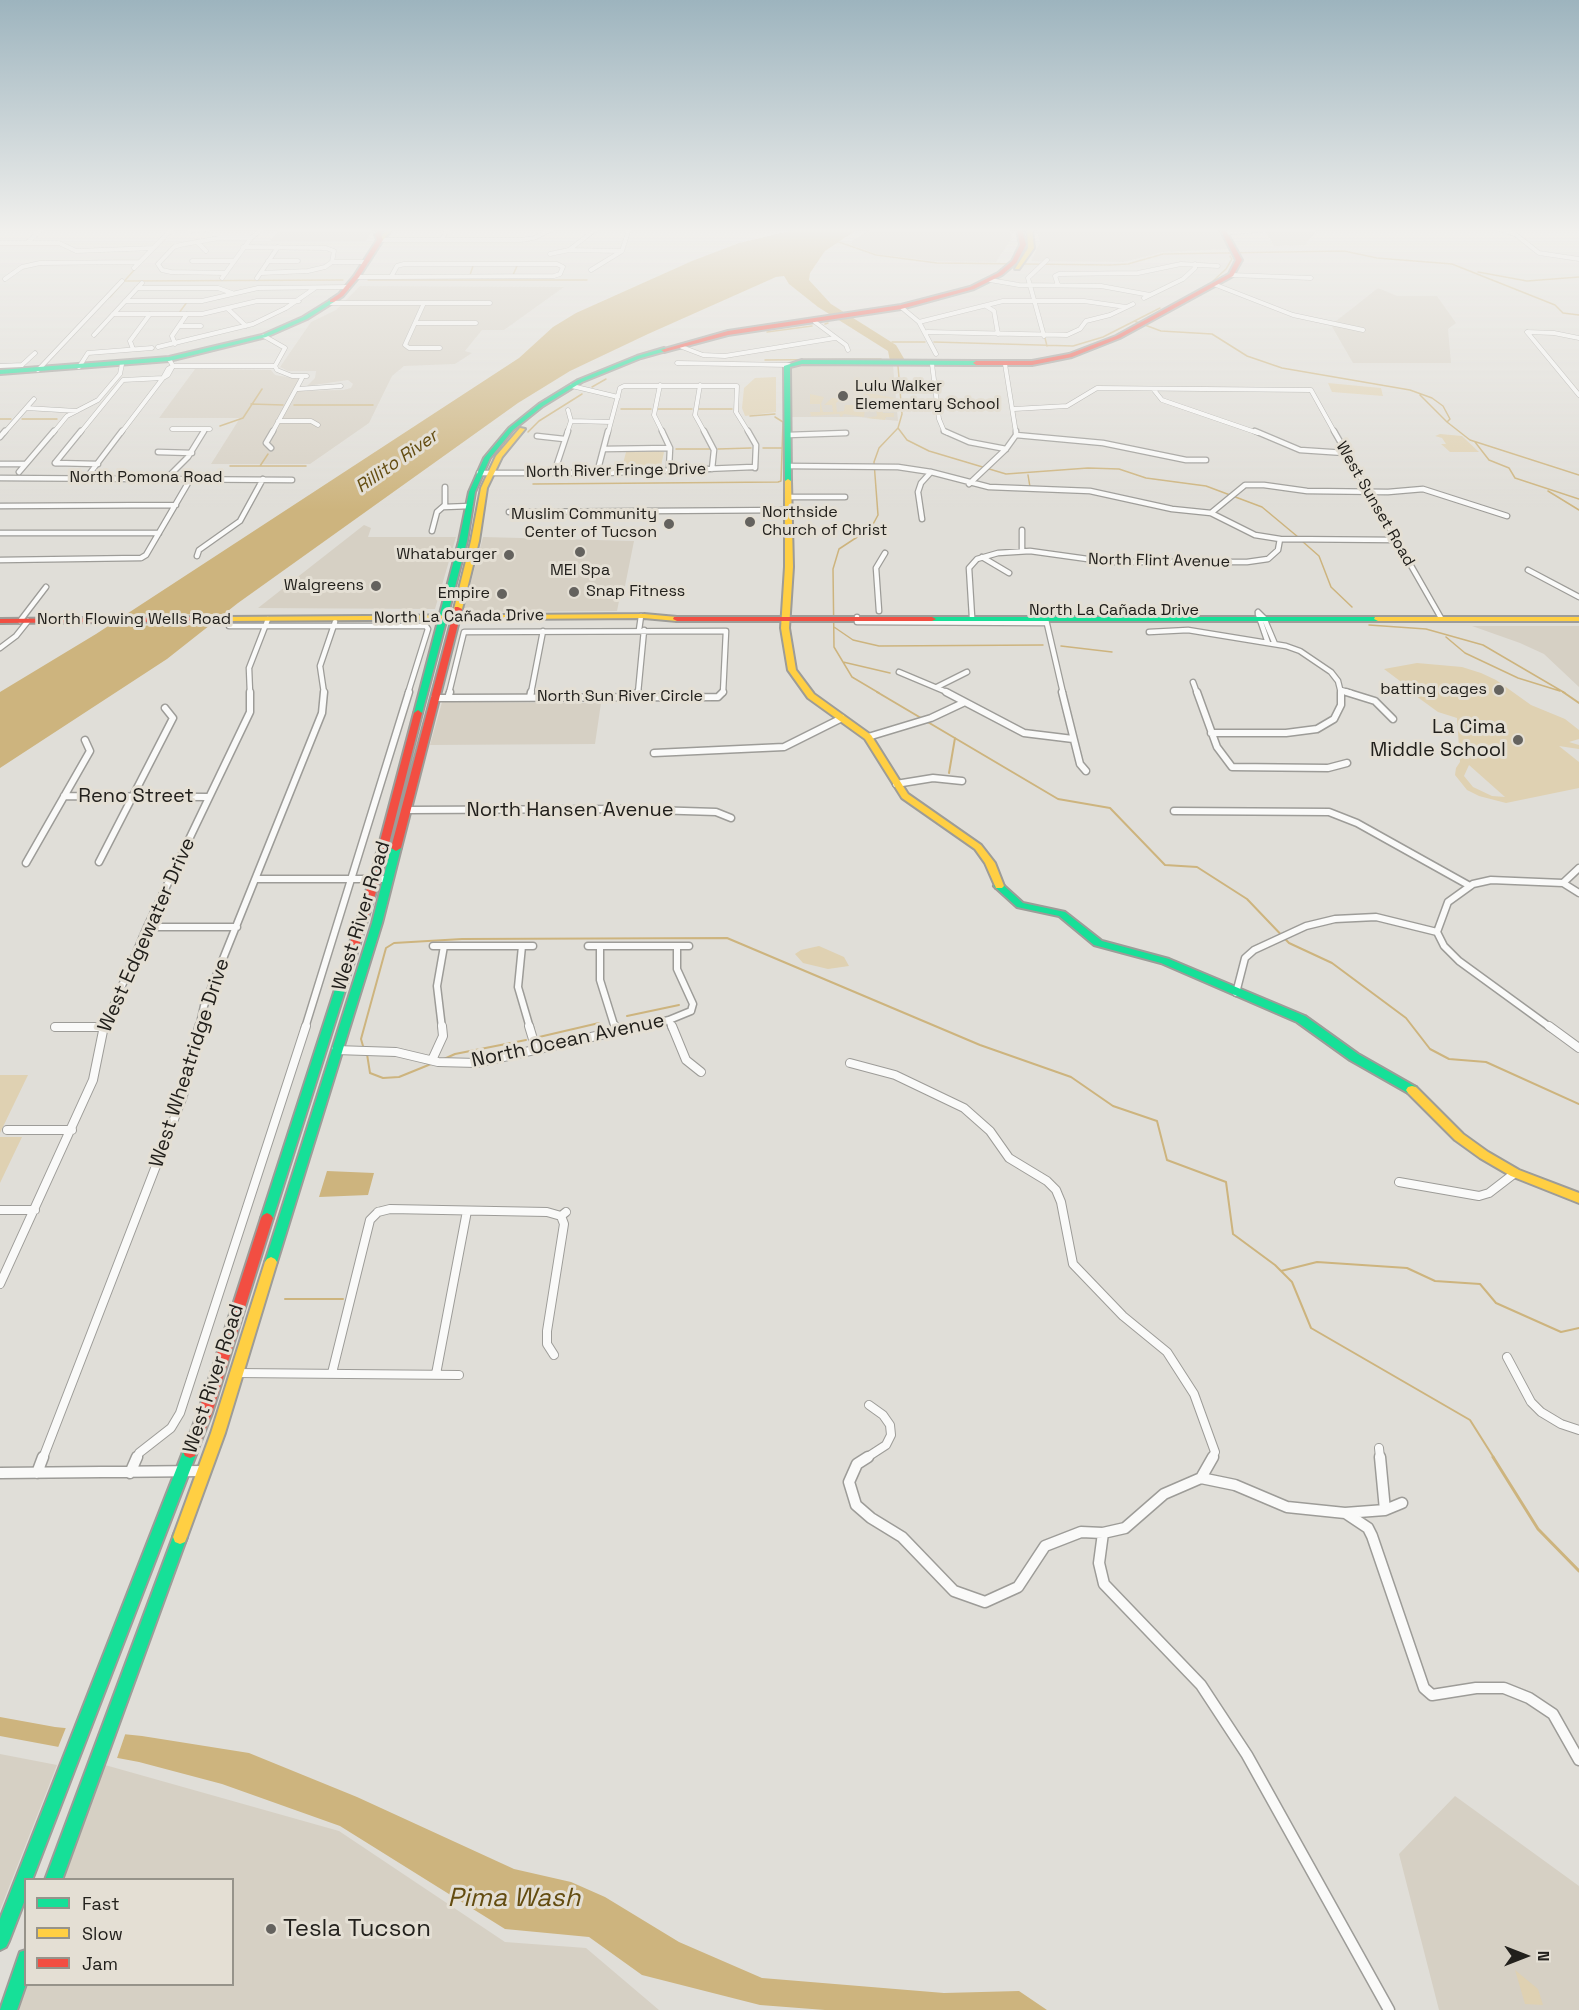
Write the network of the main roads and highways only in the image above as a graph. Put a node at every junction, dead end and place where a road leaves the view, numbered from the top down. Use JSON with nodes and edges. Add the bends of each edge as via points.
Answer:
{"nodes":[{"id":1,"x":296,"y":323,"type":"edge"},
{"id":2,"x":801,"y":323,"type":"edge"},
{"id":3,"x":809,"y":323,"type":"edge"},
{"id":4,"x":1145,"y":323,"type":"edge"},
{"id":5,"x":751,"y":330,"type":"junction"},
{"id":6,"x":0,"y":372,"type":"edge"},
{"id":7,"x":576,"y":387,"type":"junction"},
{"id":8,"x":484,"y":474,"type":"junction"},
{"id":9,"x":1579,"y":612,"type":"edge"},
{"id":10,"x":785,"y":614,"type":"junction"},
{"id":11,"x":842,"y":614,"type":"junction"},
{"id":12,"x":972,"y":614,"type":"junction"},
{"id":13,"x":1440,"y":615,"type":"junction"},
{"id":14,"x":443,"y":617,"type":"junction"},
{"id":15,"x":455,"y":617,"type":"junction"},
{"id":16,"x":1579,"y":619,"type":"edge"},
{"id":17,"x":0,"y":621,"type":"edge"},
{"id":18,"x":267,"y":622,"type":"joint"},
{"id":19,"x":1579,"y":1198,"type":"edge"},
{"id":20,"x":24,"y":1878,"type":"edge"},
{"id":21,"x":54,"y":1878,"type":"edge"},
{"id":22,"x":24,"y":1879,"type":"edge"},
{"id":23,"x":0,"y":1941,"type":"edge"},
{"id":24,"x":24,"y":1965,"type":"edge"},
{"id":25,"x":8,"y":2010,"type":"edge"}],
"edges":[{"from":1,"to":6,"type":"main road","via":[[264,336],[171,362]]},
{"from":2,"to":5,"type":"main road","name":"West River Road"},
{"from":3,"to":5,"type":"main road","name":"West River Road"},
{"from":4,"to":10,"type":"main road","via":[[1087,350],[1050,362],[1005,364],[934,359],[898,364],[790,364],[786,368],[789,576]]},
{"from":5,"to":7,"type":"main road","name":"West River Road","via":[[682,347]]},
{"from":5,"to":7,"type":"main road","name":"West River Road","via":[[652,352]]},
{"from":7,"to":8,"type":"main road","name":"West River Road","via":[[541,405],[511,429],[491,452]]},
{"from":8,"to":14,"type":"main road","name":"West River Road","via":[[470,506]]},
{"from":8,"to":15,"type":"main road","name":"West River Road"},
{"from":9,"to":13,"type":"main road","name":"North La Cañada Drive"},
{"from":10,"to":11,"type":"main road","name":"North La Cañada Drive"},
{"from":10,"to":15,"type":"main road","name":"North La Cañada Drive","via":[[659,619]]},
{"from":10,"to":19,"type":"main road","via":[[787,652],[795,677],[811,696],[868,737],[896,784],[915,804],[978,847],[990,863],[998,885],[1011,899],[1026,907],[1062,914],[1098,943],[1165,961],[1301,1019],[1354,1057],[1396,1078],[1423,1099],[1459,1137],[1515,1173]]},
{"from":11,"to":12,"type":"main road","name":"North La Cañada Drive"},
{"from":11,"to":12,"type":"main road","name":"North La Cañada Drive"},
{"from":12,"to":13,"type":"main road","name":"North La Cañada Drive"},
{"from":13,"to":16,"type":"main road","name":"North La Cañada Drive"},
{"from":14,"to":15,"type":"main road","name":"North La Cañada Drive"},
{"from":14,"to":18,"type":"main road","name":"North La Cañada Drive"},
{"from":14,"to":20,"type":"main road","name":"West River Road","via":[[375,879],[183,1472]]},
{"from":15,"to":21,"type":"main road","name":"West River Road","via":[[389,879],[304,1160],[205,1471]]},
{"from":17,"to":18,"type":"main road","name":"North Flowing Wells Road"},
{"from":22,"to":23,"type":"main road","name":"West River Road"},
{"from":24,"to":25,"type":"main road"}]}
